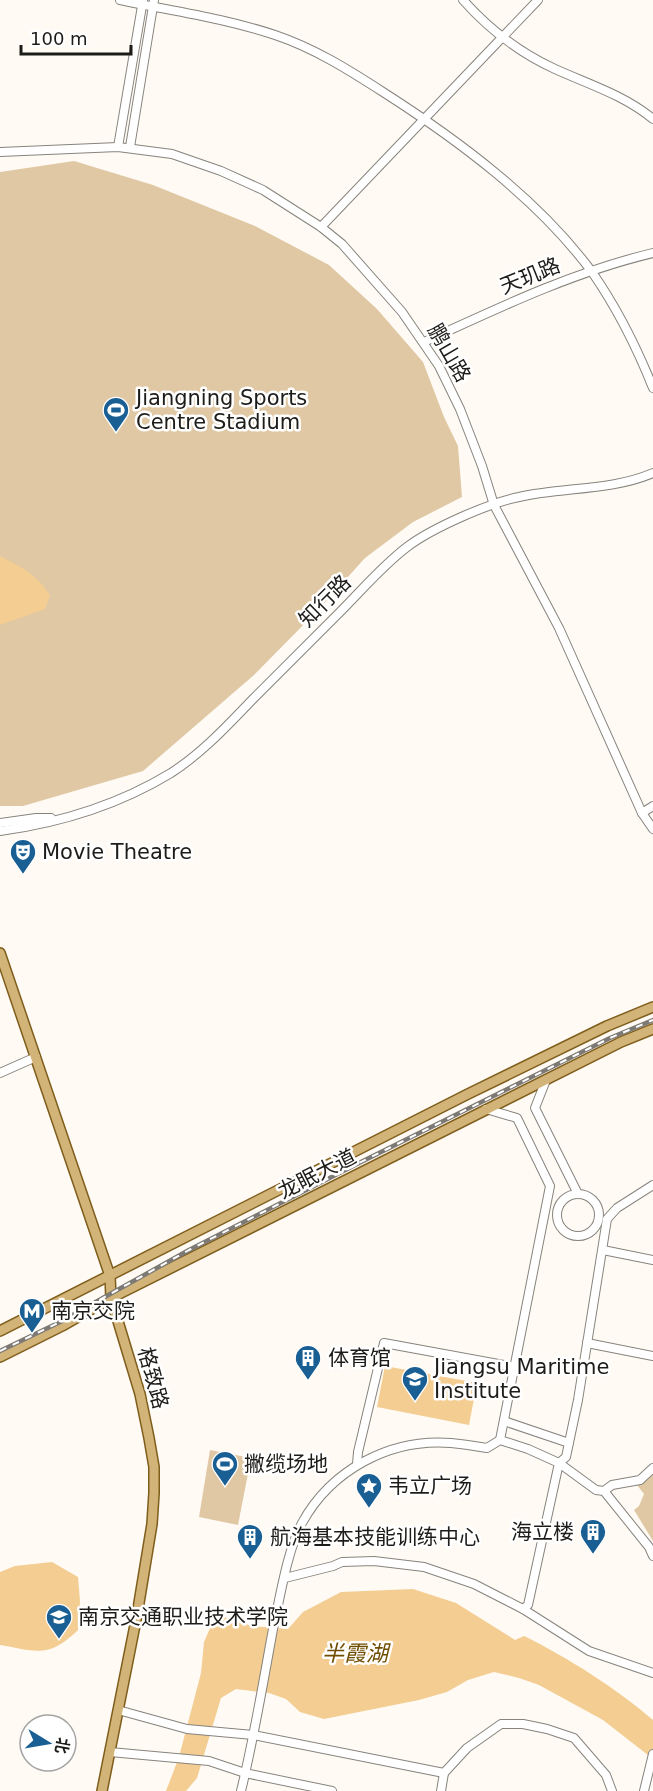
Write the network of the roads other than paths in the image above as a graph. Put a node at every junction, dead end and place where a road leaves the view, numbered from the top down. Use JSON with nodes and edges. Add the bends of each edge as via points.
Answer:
{"nodes":[{"id":1,"x":120,"y":0,"type":"edge"},
{"id":2,"x":463,"y":0,"type":"edge"},
{"id":3,"x":538,"y":0,"type":"edge"},
{"id":4,"x":143,"y":2,"type":"edge"},
{"id":5,"x":154,"y":3,"type":"edge"},
{"id":6,"x":503,"y":37,"type":"junction"},
{"id":7,"x":653,"y":118,"type":"edge"},
{"id":8,"x":426,"y":119,"type":"junction"},
{"id":9,"x":118,"y":147,"type":"junction"},
{"id":10,"x":130,"y":147,"type":"junction"},
{"id":11,"x":0,"y":152,"type":"edge"},
{"id":12,"x":321,"y":227,"type":"junction"},
{"id":13,"x":653,"y":253,"type":"edge"},
{"id":14,"x":591,"y":272,"type":"junction"},
{"id":15,"x":424,"y":342,"type":"junction"},
{"id":16,"x":653,"y":388,"type":"edge"},
{"id":17,"x":653,"y":473,"type":"edge"},
{"id":18,"x":494,"y":504,"type":"junction"},
{"id":19,"x":653,"y":806,"type":"edge"},
{"id":20,"x":642,"y":813,"type":"junction"},
{"id":21,"x":55,"y":819,"type":"junction"},
{"id":22,"x":0,"y":823,"type":"edge"},
{"id":23,"x":653,"y":829,"type":"edge"},
{"id":24,"x":0,"y":831,"type":"edge"},
{"id":25,"x":0,"y":952,"type":"edge"},
{"id":26,"x":653,"y":1006,"type":"edge"},
{"id":27,"x":653,"y":1029,"type":"edge"},
{"id":28,"x":36,"y":1057,"type":"junction"},
{"id":29,"x":0,"y":1073,"type":"edge"},
{"id":30,"x":546,"y":1080,"type":"junction"},
{"id":31,"x":486,"y":1109,"type":"junction"},
{"id":32,"x":653,"y":1185,"type":"edge"},
{"id":33,"x":578,"y":1194,"type":"junction"},
{"id":34,"x":545,"y":1209,"type":"junction"},
{"id":35,"x":557,"y":1211,"type":"junction"},
{"id":36,"x":598,"y":1216,"type":"junction"},
{"id":37,"x":607,"y":1219,"type":"junction"},
{"id":38,"x":603,"y":1250,"type":"junction"},
{"id":39,"x":653,"y":1260,"type":"edge"},
{"id":40,"x":110,"y":1276,"type":"junction"},
{"id":41,"x":111,"y":1298,"type":"junction"},
{"id":42,"x":0,"y":1331,"type":"edge"},
{"id":43,"x":587,"y":1343,"type":"junction"},
{"id":44,"x":653,"y":1356,"type":"edge"},
{"id":45,"x":0,"y":1357,"type":"edge"},
{"id":46,"x":515,"y":1366,"type":"junction"},
{"id":47,"x":504,"y":1421,"type":"junction"},
{"id":48,"x":500,"y":1440,"type":"junction"},
{"id":49,"x":569,"y":1443,"type":"junction"},
{"id":50,"x":559,"y":1463,"type":"junction"},
{"id":51,"x":357,"y":1464,"type":"junction"},
{"id":52,"x":653,"y":1468,"type":"edge"},
{"id":53,"x":604,"y":1491,"type":"junction"},
{"id":54,"x":653,"y":1556,"type":"edge"},
{"id":55,"x":285,"y":1578,"type":"junction"},
{"id":56,"x":523,"y":1609,"type":"junction"},
{"id":57,"x":653,"y":1673,"type":"edge"},
{"id":58,"x":118,"y":1710,"type":"junction"},
{"id":59,"x":253,"y":1735,"type":"junction"},
{"id":60,"x":110,"y":1752,"type":"junction"},
{"id":61,"x":653,"y":1754,"type":"edge"},
{"id":62,"x":245,"y":1773,"type":"junction"},
{"id":63,"x":444,"y":1773,"type":"junction"},
{"id":64,"x":102,"y":1791,"type":"edge"},
{"id":65,"x":241,"y":1791,"type":"edge"},
{"id":66,"x":332,"y":1791,"type":"edge"},
{"id":67,"x":441,"y":1791,"type":"edge"},
{"id":68,"x":612,"y":1791,"type":"edge"},
{"id":69,"x":644,"y":1791,"type":"edge"}],
"edges":[{"from":1,"to":4,"type":"street"},
{"from":2,"to":6,"type":"street"},
{"from":3,"to":6,"type":"street"},
{"from":4,"to":5,"type":"street"},
{"from":4,"to":9,"type":"street"},
{"from":5,"to":8,"type":"street","via":[[276,35],[315,51]]},
{"from":5,"to":10,"type":"street"},
{"from":6,"to":7,"type":"street","via":[[552,68],[604,89]]},
{"from":6,"to":8,"type":"street"},
{"from":8,"to":12,"type":"street"},
{"from":8,"to":14,"type":"street","via":[[549,222]]},
{"from":9,"to":10,"type":"street","name":"鹏山路"},
{"from":9,"to":11,"type":"street","name":"鹏山路"},
{"from":10,"to":12,"type":"street","name":"鹏山路","via":[[172,154],[221,171],[263,190]]},
{"from":12,"to":15,"type":"street","name":"鹏山路","via":[[370,273]]},
{"from":13,"to":14,"type":"street","name":"天玑路"},
{"from":14,"to":15,"type":"street","name":"天玑路"},
{"from":14,"to":16,"type":"street","via":[[640,354]]},
{"from":15,"to":18,"type":"street","name":"鹏山路","via":[[460,409]]},
{"from":17,"to":18,"type":"street","name":"知行路","via":[[619,483]]},
{"from":18,"to":20,"type":"street","name":"鹏山路","via":[[559,628]]},
{"from":18,"to":21,"type":"street","name":"知行路","via":[[408,546],[214,740],[172,772],[107,804]]},
{"from":19,"to":20,"type":"street"},
{"from":20,"to":23,"type":"street","name":"鹏山路"},
{"from":21,"to":22,"type":"street","name":"知行路"},
{"from":21,"to":24,"type":"street","name":"知行路","via":[[37,826]]},
{"from":25,"to":28,"type":"main road","name":"格致路"},
{"from":26,"to":40,"type":"main road","name":"龙眠大道","via":[[468,1094]]},
{"from":27,"to":30,"type":"main road","name":"龙眠大道"},
{"from":28,"to":29,"type":"street"},
{"from":28,"to":40,"type":"main road","name":"格致路"},
{"from":30,"to":31,"type":"main road","name":"龙眠大道"},
{"from":30,"to":33,"type":"street","via":[[535,1108]]},
{"from":31,"to":34,"type":"street","via":[[517,1118],[550,1186]]},
{"from":31,"to":41,"type":"main road","name":"龙眠大道"},
{"from":32,"to":37,"type":"street"},
{"from":33,"to":35,"type":"street","via":[[565,1199]]},
{"from":33,"to":36,"type":"street","via":[[590,1198]]},
{"from":34,"to":35,"type":"street"},
{"from":34,"to":46,"type":"street"},
{"from":35,"to":36,"type":"street","via":[[563,1231],[577,1236],[589,1233]]},
{"from":36,"to":37,"type":"street"},
{"from":37,"to":38,"type":"street"},
{"from":38,"to":39,"type":"street"},
{"from":38,"to":43,"type":"street"},
{"from":40,"to":41,"type":"main road","name":"格致路"},
{"from":40,"to":42,"type":"main road","name":"龙眠大道"},
{"from":41,"to":45,"type":"main road","name":"龙眠大道"},
{"from":41,"to":58,"type":"main road","name":"格致路","via":[[140,1394],[154,1476],[152,1524]]},
{"from":43,"to":44,"type":"street"},
{"from":43,"to":49,"type":"street"},
{"from":46,"to":47,"type":"street"},
{"from":46,"to":51,"type":"street","via":[[384,1343]]},
{"from":47,"to":48,"type":"street"},
{"from":47,"to":49,"type":"street"},
{"from":48,"to":50,"type":"street"},
{"from":48,"to":51,"type":"street","via":[[487,1448],[450,1443],[411,1445],[379,1453]]},
{"from":49,"to":50,"type":"street","via":[[566,1457]]},
{"from":50,"to":53,"type":"street","via":[[596,1490]]},
{"from":50,"to":56,"type":"street","via":[[528,1605]]},
{"from":51,"to":55,"type":"street","via":[[324,1492],[302,1524]]},
{"from":52,"to":53,"type":"street","via":[[639,1480],[612,1485]]},
{"from":53,"to":54,"type":"street"},
{"from":55,"to":56,"type":"street","via":[[342,1562],[374,1561],[424,1568],[474,1584]]},
{"from":55,"to":59,"type":"street"},
{"from":56,"to":57,"type":"street","via":[[589,1652]]},
{"from":58,"to":59,"type":"street","via":[[187,1729]]},
{"from":58,"to":60,"type":"main road","name":"格致路"},
{"from":59,"to":62,"type":"street"},
{"from":59,"to":63,"type":"street"},
{"from":60,"to":62,"type":"street","via":[[209,1761]]},
{"from":60,"to":64,"type":"main road","name":"格致路"},
{"from":61,"to":69,"type":"street"},
{"from":62,"to":65,"type":"street"},
{"from":62,"to":66,"type":"street"},
{"from":63,"to":67,"type":"street"},
{"from":63,"to":68,"type":"street","via":[[467,1748],[501,1724],[522,1724],[573,1738],[601,1768]]}]}
